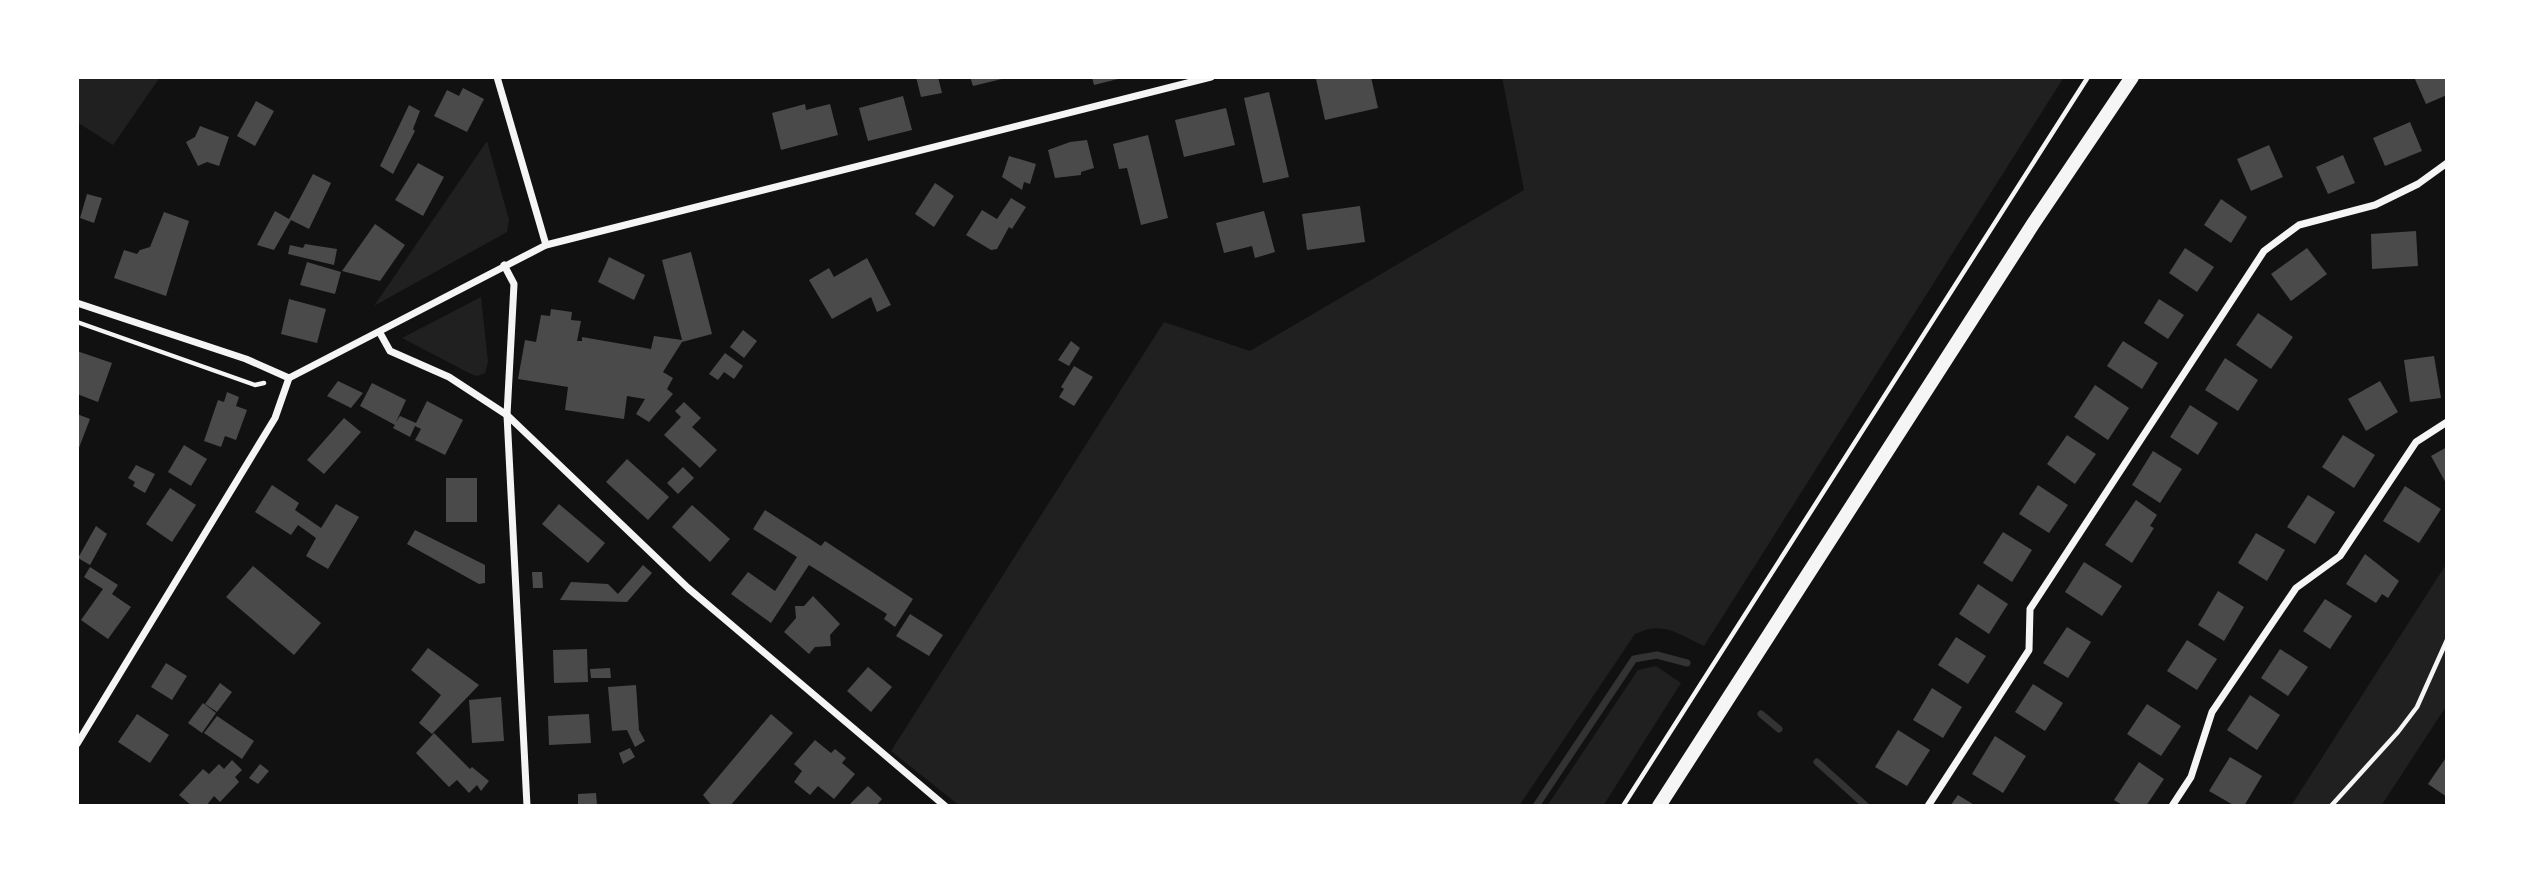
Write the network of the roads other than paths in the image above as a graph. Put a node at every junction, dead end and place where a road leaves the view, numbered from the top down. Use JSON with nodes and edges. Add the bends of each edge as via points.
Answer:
{"nodes":[{"id":1,"x":497,"y":77,"type":"edge"},
{"id":2,"x":1211,"y":77,"type":"edge"},
{"id":3,"x":2132,"y":77,"type":"edge"},
{"id":4,"x":2447,"y":163,"type":"edge"},
{"id":5,"x":546,"y":245,"type":"junction"},
{"id":6,"x":504,"y":265,"type":"junction"},
{"id":7,"x":77,"y":303,"type":"edge"},
{"id":8,"x":380,"y":333,"type":"junction"},
{"id":9,"x":289,"y":378,"type":"junction"},
{"id":10,"x":508,"y":415,"type":"junction"},
{"id":11,"x":2447,"y":422,"type":"edge"},
{"id":12,"x":77,"y":744,"type":"edge"},
{"id":13,"x":527,"y":806,"type":"edge"},
{"id":14,"x":946,"y":806,"type":"edge"},
{"id":15,"x":1659,"y":806,"type":"edge"},
{"id":16,"x":1928,"y":806,"type":"edge"},
{"id":17,"x":2172,"y":806,"type":"edge"}],
"edges":[{"from":1,"to":5,"type":"street"},
{"from":2,"to":5,"type":"street"},
{"from":3,"to":15,"type":"main road"},
{"from":4,"to":16,"type":"street","via":[[2418,184],[2375,205],[2299,225],[2264,251],[2030,609],[2029,650]]},
{"from":5,"to":6,"type":"street"},
{"from":6,"to":8,"type":"street"},
{"from":6,"to":10,"type":"street","via":[[514,284]]},
{"from":7,"to":9,"type":"street","via":[[246,359]]},
{"from":8,"to":9,"type":"street"},
{"from":8,"to":10,"type":"street","via":[[390,351],[449,377]]},
{"from":9,"to":12,"type":"street","via":[[275,418]]},
{"from":10,"to":13,"type":"street"},
{"from":10,"to":14,"type":"street","via":[[688,588]]},
{"from":11,"to":17,"type":"street","via":[[2416,442],[2340,556],[2296,588],[2212,712],[2191,777]]}]}
